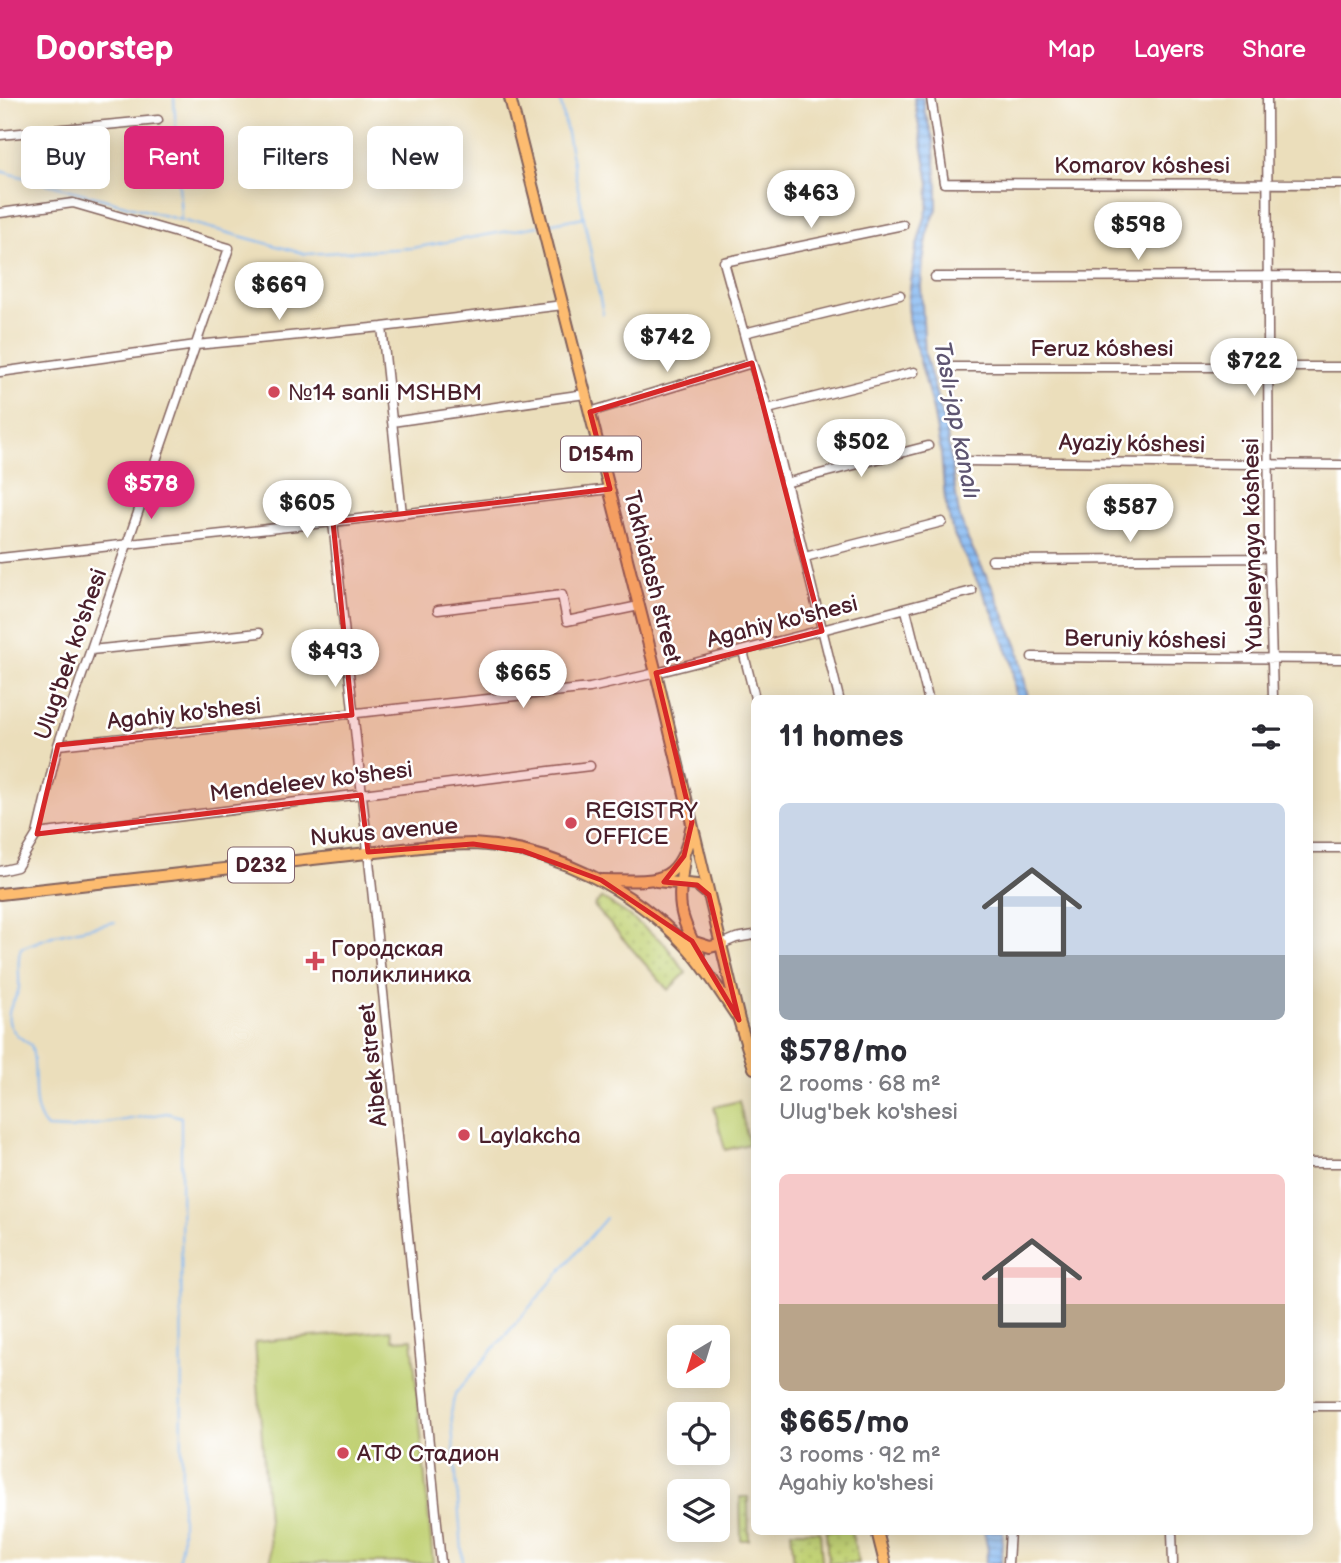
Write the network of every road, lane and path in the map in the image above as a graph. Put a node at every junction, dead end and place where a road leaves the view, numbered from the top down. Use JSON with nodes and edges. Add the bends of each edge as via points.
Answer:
{"nodes":[{"id":1,"x":510,"y":98,"type":"edge"},
{"id":2,"x":931,"y":98,"type":"edge"},
{"id":3,"x":1267,"y":98,"type":"edge"},
{"id":4,"x":158,"y":120,"type":"dead end"},
{"id":5,"x":0,"y":135,"type":"edge"},
{"id":6,"x":1266,"y":184,"type":"junction"},
{"id":7,"x":1341,"y":184,"type":"edge"},
{"id":8,"x":0,"y":213,"type":"edge"},
{"id":9,"x":903,"y":225,"type":"dead end"},
{"id":10,"x":1267,"y":276,"type":"junction"},
{"id":11,"x":1341,"y":276,"type":"edge"},
{"id":12,"x":935,"y":277,"type":"dead end"},
{"id":13,"x":900,"y":295,"type":"dead end"},
{"id":14,"x":563,"y":305,"type":"junction"},
{"id":15,"x":382,"y":327,"type":"junction"},
{"id":16,"x":744,"y":333,"type":"junction"},
{"id":17,"x":196,"y":345,"type":"junction"},
{"id":18,"x":751,"y":363,"type":"junction"},
{"id":19,"x":1269,"y":367,"type":"junction"},
{"id":20,"x":1341,"y":367,"type":"edge"},
{"id":21,"x":948,"y":368,"type":"dead end"},
{"id":22,"x":0,"y":372,"type":"edge"},
{"id":23,"x":914,"y":372,"type":"dead end"},
{"id":24,"x":585,"y":394,"type":"junction"},
{"id":25,"x":768,"y":409,"type":"junction"},
{"id":26,"x":590,"y":412,"type":"junction"},
{"id":27,"x":392,"y":422,"type":"junction"},
{"id":28,"x":929,"y":446,"type":"dead end"},
{"id":29,"x":965,"y":461,"type":"dead end"},
{"id":30,"x":1269,"y":464,"type":"junction"},
{"id":31,"x":1341,"y":465,"type":"edge"},
{"id":32,"x":785,"y":483,"type":"junction"},
{"id":33,"x":610,"y":489,"type":"junction"},
{"id":34,"x":402,"y":514,"type":"junction"},
{"id":35,"x":333,"y":522,"type":"junction"},
{"id":36,"x":942,"y":522,"type":"dead end"},
{"id":37,"x":129,"y":544,"type":"junction"},
{"id":38,"x":805,"y":557,"type":"junction"},
{"id":39,"x":0,"y":558,"type":"edge"},
{"id":40,"x":1269,"y":558,"type":"junction"},
{"id":41,"x":992,"y":560,"type":"dead end"},
{"id":42,"x":972,"y":591,"type":"dead end"},
{"id":43,"x":639,"y":606,"type":"junction"},
{"id":44,"x":438,"y":610,"type":"dead end"},
{"id":45,"x":906,"y":610,"type":"junction"},
{"id":46,"x":822,"y":631,"type":"junction"},
{"id":47,"x":259,"y":633,"type":"dead end"},
{"id":48,"x":91,"y":650,"type":"junction"},
{"id":49,"x":743,"y":650,"type":"junction"},
{"id":50,"x":1032,"y":657,"type":"dead end"},
{"id":51,"x":1341,"y":659,"type":"edge"},
{"id":52,"x":1273,"y":660,"type":"junction"},
{"id":53,"x":656,"y":673,"type":"junction"},
{"id":54,"x":754,"y":695,"type":"edge"},
{"id":55,"x":838,"y":695,"type":"edge"},
{"id":56,"x":927,"y":695,"type":"edge"},
{"id":57,"x":1273,"y":695,"type":"edge"},
{"id":58,"x":352,"y":715,"type":"junction"},
{"id":59,"x":58,"y":745,"type":"junction"},
{"id":60,"x":590,"y":766,"type":"dead end"},
{"id":61,"x":361,"y":795,"type":"junction"},
{"id":62,"x":692,"y":822,"type":"junction"},
{"id":63,"x":37,"y":834,"type":"junction"},
{"id":64,"x":1313,"y":848,"type":"edge"},
{"id":65,"x":1341,"y":848,"type":"edge"},
{"id":66,"x":368,"y":852,"type":"junction"},
{"id":67,"x":684,"y":856,"type":"junction"},
{"id":68,"x":0,"y":872,"type":"edge"},
{"id":69,"x":600,"y":880,"type":"junction"},
{"id":70,"x":649,"y":881,"type":"junction"},
{"id":71,"x":680,"y":883,"type":"junction"},
{"id":72,"x":0,"y":894,"type":"edge"},
{"id":73,"x":709,"y":895,"type":"junction"},
{"id":74,"x":667,"y":928,"type":"junction"},
{"id":75,"x":751,"y":936,"type":"edge"},
{"id":76,"x":692,"y":942,"type":"junction"},
{"id":77,"x":722,"y":944,"type":"junction"},
{"id":78,"x":707,"y":973,"type":"junction"},
{"id":79,"x":739,"y":1020,"type":"junction"},
{"id":80,"x":751,"y":1058,"type":"edge"},
{"id":81,"x":1313,"y":1163,"type":"edge"},
{"id":82,"x":1341,"y":1163,"type":"edge"},
{"id":83,"x":1313,"y":1406,"type":"edge"},
{"id":84,"x":1341,"y":1406,"type":"edge"},
{"id":85,"x":878,"y":1535,"type":"edge"},
{"id":86,"x":1010,"y":1535,"type":"edge"},
{"id":87,"x":1172,"y":1535,"type":"edge"},
{"id":88,"x":441,"y":1563,"type":"edge"},
{"id":89,"x":885,"y":1563,"type":"edge"},
{"id":90,"x":1008,"y":1563,"type":"edge"},
{"id":91,"x":1173,"y":1563,"type":"edge"}],
"edges":[{"from":1,"to":14,"type":"main road","name":"Takhiatash street","number":"D154m"},
{"from":2,"to":6,"type":"street","name":"Komarov kóshesi","via":[[944,183]]},
{"from":3,"to":6,"type":"street","name":"Yubeleynaya kóshesi"},
{"from":4,"to":5,"type":"street"},
{"from":6,"to":7,"type":"street","name":"Komarov kóshesi"},
{"from":6,"to":10,"type":"street","name":"Yubeleynaya kóshesi"},
{"from":8,"to":17,"type":"street","name":"Ulug'bek ko'shesi","via":[[73,203],[229,248]]},
{"from":9,"to":16,"type":"street","via":[[724,262]]},
{"from":10,"to":11,"type":"street"},
{"from":10,"to":12,"type":"street"},
{"from":10,"to":19,"type":"street","name":"Yubeleynaya kóshesi"},
{"from":13,"to":16,"type":"street"},
{"from":14,"to":15,"type":"street"},
{"from":14,"to":24,"type":"main road","name":"Takhiatash street","number":"D154m"},
{"from":15,"to":17,"type":"street"},
{"from":15,"to":27,"type":"street"},
{"from":16,"to":18,"type":"street"},
{"from":17,"to":22,"type":"street"},
{"from":17,"to":37,"type":"street","name":"Ulug'bek ko'shesi"},
{"from":18,"to":25,"type":"street"},
{"from":18,"to":26,"type":"street"},
{"from":19,"to":20,"type":"street","name":"Feruz kóshesi"},
{"from":19,"to":21,"type":"street","name":"Feruz kóshesi"},
{"from":19,"to":30,"type":"street","name":"Yubeleynaya kóshesi"},
{"from":23,"to":25,"type":"street"},
{"from":24,"to":26,"type":"main road","name":"Takhiatash street","number":"D154m"},
{"from":24,"to":27,"type":"street"},
{"from":25,"to":32,"type":"street"},
{"from":26,"to":33,"type":"main road","name":"Takhiatash street","number":"D154m"},
{"from":27,"to":34,"type":"street"},
{"from":28,"to":32,"type":"street"},
{"from":29,"to":30,"type":"street","name":"Ayaziy kóshesi"},
{"from":30,"to":31,"type":"street","name":"Ayaziy kóshesi"},
{"from":30,"to":40,"type":"street","name":"Yubeleynaya kóshesi"},
{"from":32,"to":38,"type":"street"},
{"from":33,"to":34,"type":"street"},
{"from":33,"to":43,"type":"main road","name":"Takhiatash street","number":"D154m"},
{"from":34,"to":35,"type":"street"},
{"from":35,"to":37,"type":"street"},
{"from":35,"to":58,"type":"street","name":"Aibek street"},
{"from":36,"to":38,"type":"street"},
{"from":37,"to":39,"type":"street"},
{"from":37,"to":48,"type":"street","name":"Ulug'bek ko'shesi"},
{"from":38,"to":46,"type":"street"},
{"from":40,"to":41,"type":"street"},
{"from":40,"to":52,"type":"street","name":"Yubeleynaya kóshesi"},
{"from":42,"to":45,"type":"street","name":"Agahiy ko'shesi"},
{"from":43,"to":44,"type":"street","via":[[567,621],[562,595]]},
{"from":43,"to":53,"type":"main road","name":"Takhiatash street","number":"D154m"},
{"from":45,"to":46,"type":"street","name":"Agahiy ko'shesi"},
{"from":45,"to":56,"type":"street"},
{"from":46,"to":49,"type":"street","name":"Agahiy ko'shesi"},
{"from":46,"to":55,"type":"street"},
{"from":47,"to":48,"type":"street"},
{"from":48,"to":59,"type":"street","name":"Ulug'bek ko'shesi"},
{"from":49,"to":53,"type":"street","name":"Agahiy ko'shesi"},
{"from":49,"to":54,"type":"street"},
{"from":50,"to":52,"type":"street","name":"Beruniy kóshesi"},
{"from":51,"to":52,"type":"street","name":"Beruniy kóshesi"},
{"from":52,"to":57,"type":"street","name":"Yubeleynaya kóshesi"},
{"from":53,"to":58,"type":"street","name":"Agahiy ko'shesi","via":[[590,688]]},
{"from":53,"to":62,"type":"main road","name":"Takhiatash street","number":"D154m"},
{"from":58,"to":59,"type":"street","name":"Agahiy ko'shesi"},
{"from":58,"to":61,"type":"street","name":"Aibek street"},
{"from":59,"to":63,"type":"street","name":"Ulug'bek ko'shesi"},
{"from":60,"to":61,"type":"street","name":"Mendeleev ko'shesi"},
{"from":61,"to":63,"type":"street","name":"Mendeleev ko'shesi"},
{"from":61,"to":66,"type":"street","name":"Aibek street"},
{"from":62,"to":67,"type":"main road"},
{"from":62,"to":73,"type":"main road","name":"Takhiatash street","number":"D154m"},
{"from":63,"to":68,"type":"street","name":"Ulug'bek ko'shesi","via":[[17,867]]},
{"from":64,"to":65,"type":"street"},
{"from":66,"to":69,"type":"main road","name":"Nukus avenue","number":"D232","via":[[473,844],[523,851]]},
{"from":66,"to":72,"type":"main road","name":"Nukus avenue","number":"D232"},
{"from":66,"to":88,"type":"street","name":"Aibek street"},
{"from":67,"to":70,"type":"main road","via":[[667,875]]},
{"from":67,"to":71,"type":"main road"},
{"from":69,"to":70,"type":"main road"},
{"from":69,"to":74,"type":"main road","number":"D232"},
{"from":70,"to":71,"type":"main road"},
{"from":71,"to":73,"type":"main road","via":[[697,885]]},
{"from":71,"to":76,"type":"main road","via":[[679,904]]},
{"from":73,"to":77,"type":"main road","name":"Takhiatash street","number":"D154m"},
{"from":74,"to":76,"type":"main road","number":"D232"},
{"from":74,"to":78,"type":"main road","number":"D232"},
{"from":75,"to":77,"type":"street"},
{"from":76,"to":77,"type":"main road","number":"D232","via":[[710,947]]},
{"from":76,"to":78,"type":"main road"},
{"from":77,"to":79,"type":"main road","number":"D154m"},
{"from":78,"to":79,"type":"main road","number":"D232"},
{"from":79,"to":80,"type":"main road","number":"D154m"},
{"from":81,"to":82,"type":"street"},
{"from":83,"to":84,"type":"street"},
{"from":85,"to":89,"type":"main road"},
{"from":86,"to":90,"type":"street"},
{"from":87,"to":91,"type":"street"}]}
